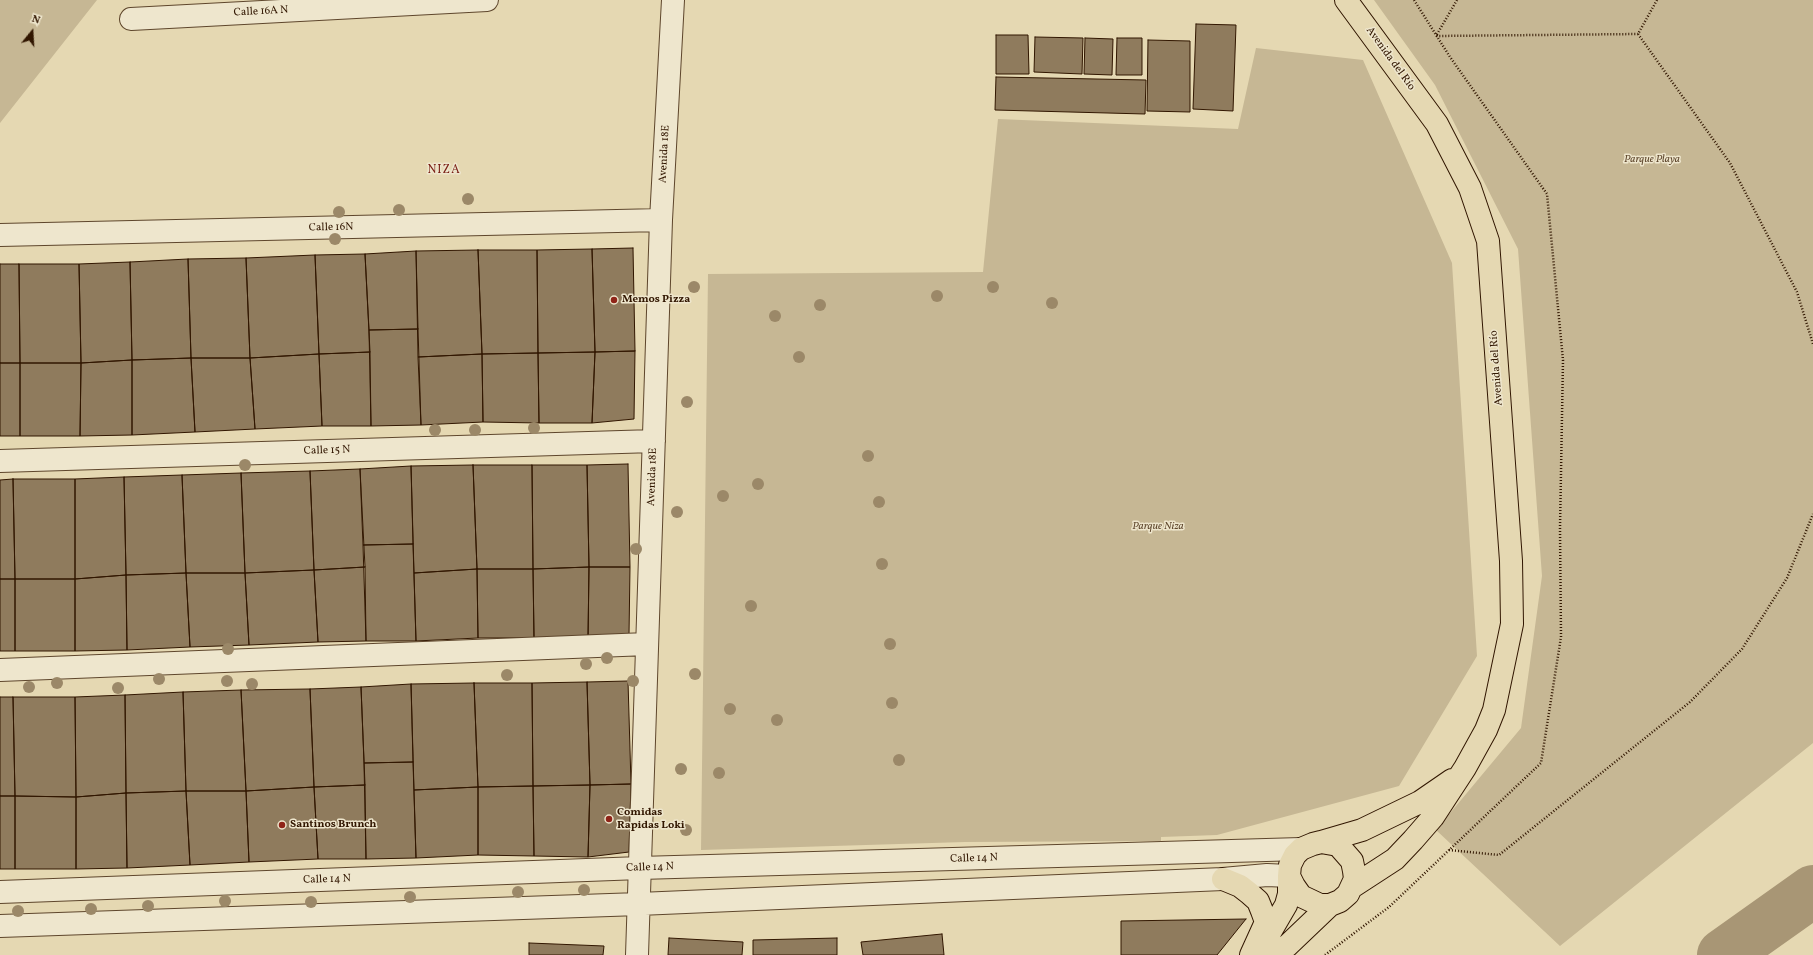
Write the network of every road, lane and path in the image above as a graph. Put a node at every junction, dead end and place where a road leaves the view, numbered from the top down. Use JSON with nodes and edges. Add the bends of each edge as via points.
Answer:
{"nodes":[{"id":1,"x":487,"y":0,"type":"edge"},
{"id":2,"x":673,"y":0,"type":"edge"},
{"id":3,"x":1346,"y":0,"type":"edge"},
{"id":4,"x":1457,"y":0,"type":"edge"},
{"id":5,"x":1657,"y":0,"type":"edge"},
{"id":6,"x":132,"y":19,"type":"dead end"},
{"id":7,"x":1638,"y":34,"type":"junction"},
{"id":8,"x":661,"y":220,"type":"junction"},
{"id":9,"x":0,"y":235,"type":"edge"},
{"id":10,"x":1813,"y":344,"type":"edge"},
{"id":11,"x":654,"y":441,"type":"junction"},
{"id":12,"x":0,"y":461,"type":"edge"},
{"id":13,"x":1813,"y":514,"type":"edge"},
{"id":14,"x":647,"y":644,"type":"junction"},
{"id":15,"x":0,"y":670,"type":"edge"},
{"id":16,"x":1465,"y":768,"type":"junction"},
{"id":17,"x":1311,"y":846,"type":"junction"},
{"id":18,"x":1449,"y":850,"type":"dead end"},
{"id":19,"x":640,"y":868,"type":"junction"},
{"id":20,"x":1289,"y":876,"type":"junction"},
{"id":21,"x":1223,"y":879,"type":"junction"},
{"id":22,"x":1352,"y":887,"type":"junction"},
{"id":23,"x":0,"y":892,"type":"edge"},
{"id":24,"x":639,"y":904,"type":"junction"},
{"id":25,"x":1330,"y":905,"type":"junction"},
{"id":26,"x":0,"y":926,"type":"edge"},
{"id":27,"x":637,"y":955,"type":"edge"},
{"id":28,"x":1252,"y":955,"type":"edge"},
{"id":29,"x":1256,"y":955,"type":"edge"}],
"edges":[{"from":1,"to":6,"type":"street","name":"Calle 16A N"},
{"from":2,"to":8,"type":"street","name":"Avenida 18E"},
{"from":3,"to":16,"type":"main road","name":"Avenida del Río","via":[[1438,124],[1470,188],[1488,241],[1511,561],[1512,624],[1494,710]]},
{"from":4,"to":7,"type":"path","via":[[1436,36]]},
{"from":5,"to":7,"type":"path"},
{"from":7,"to":10,"type":"path","via":[[1730,163],[1798,292]]},
{"from":8,"to":9,"type":"street","name":"Calle 16N"},
{"from":8,"to":11,"type":"street","name":"Avenida 18E"},
{"from":11,"to":12,"type":"street","name":"Calle 15 N"},
{"from":11,"to":14,"type":"street","name":"Avenida 18E"},
{"from":13,"to":18,"type":"path","via":[[1787,578],[1742,649],[1690,702],[1499,855]]},
{"from":14,"to":15,"type":"street"},
{"from":14,"to":19,"type":"street","name":"Avenida 18E"},
{"from":16,"to":17,"type":"main road","via":[[1414,805],[1362,830]]},
{"from":16,"to":22,"type":"main road","name":"Avenida del Río","via":[[1432,817],[1395,859]]},
{"from":17,"to":19,"type":"street","name":"Calle 14 N"},
{"from":17,"to":20,"type":"main road","via":[[1295,855],[1290,865]]},
{"from":17,"to":22,"type":"main road","via":[[1338,845],[1346,852],[1354,870],[1355,879]]},
{"from":19,"to":23,"type":"street","name":"Calle 14 N"},
{"from":19,"to":24,"type":"street","name":"Avenida 18E"},
{"from":20,"to":21,"type":"street"},
{"from":20,"to":25,"type":"main road","via":[[1301,896],[1320,905]]},
{"from":20,"to":28,"type":"main road","via":[[1286,905],[1266,939]]},
{"from":21,"to":24,"type":"street"},
{"from":21,"to":28,"type":"main road","via":[[1249,893],[1258,901],[1262,911],[1266,922]]},
{"from":22,"to":25,"type":"main road","via":[[1340,901]]},
{"from":24,"to":26,"type":"street"},
{"from":24,"to":27,"type":"street","name":"Avenida 18E"},
{"from":25,"to":29,"type":"main road","via":[[1286,946]]}]}
